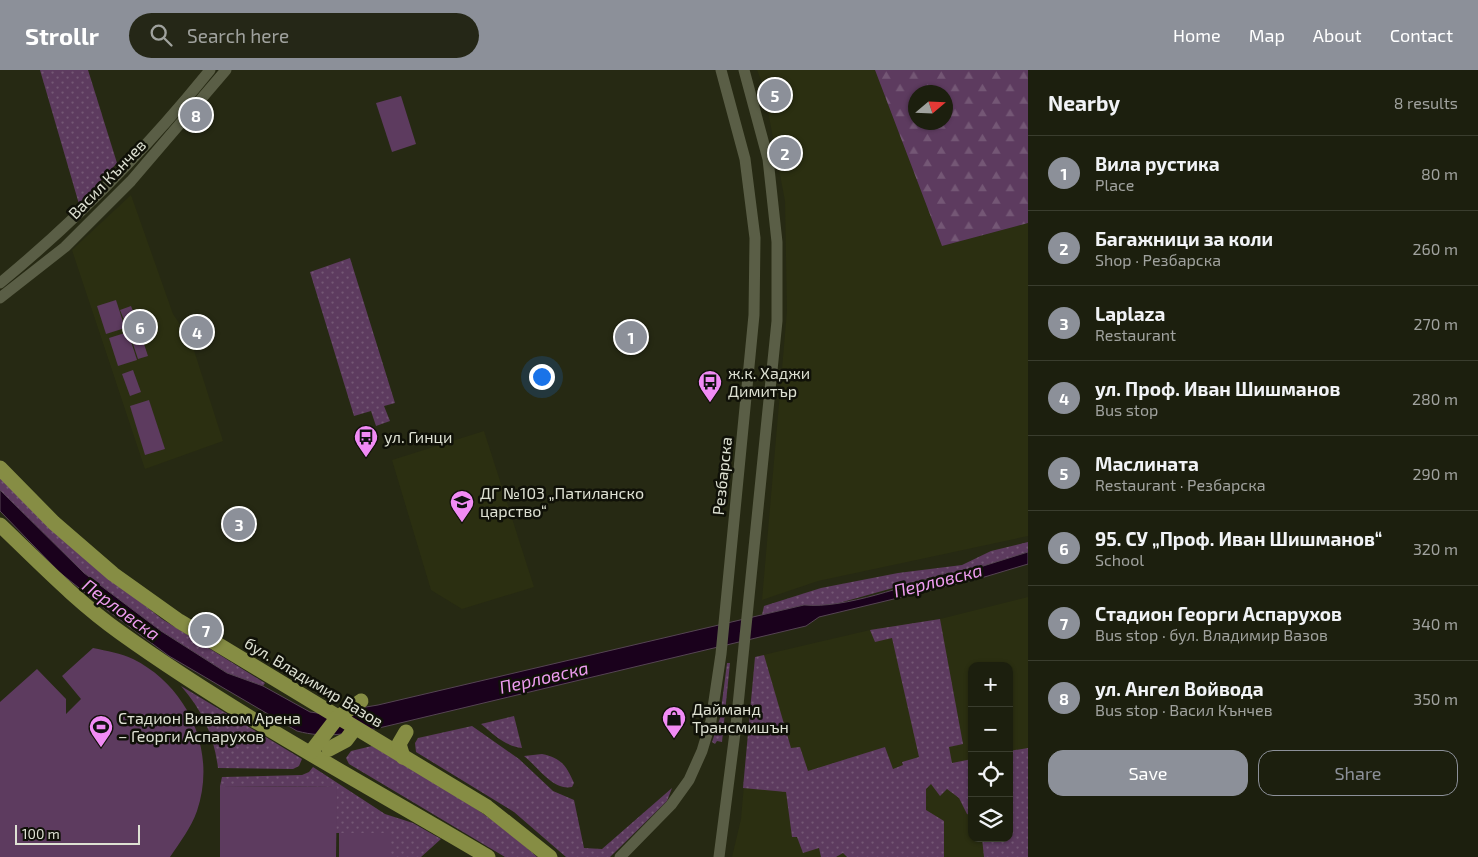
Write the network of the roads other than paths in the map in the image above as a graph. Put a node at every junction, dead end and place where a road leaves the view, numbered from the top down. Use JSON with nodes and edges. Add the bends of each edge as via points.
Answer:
{"nodes":[{"id":1,"x":210,"y":70,"type":"edge"},
{"id":2,"x":226,"y":70,"type":"edge"},
{"id":3,"x":721,"y":70,"type":"edge"},
{"id":4,"x":744,"y":70,"type":"edge"},
{"id":5,"x":0,"y":283,"type":"edge"},
{"id":6,"x":0,"y":298,"type":"edge"},
{"id":7,"x":0,"y":468,"type":"edge"},
{"id":8,"x":0,"y":525,"type":"edge"},
{"id":9,"x":361,"y":701,"type":"dead end"},
{"id":10,"x":337,"y":718,"type":"junction"},
{"id":11,"x":355,"y":728,"type":"junction"},
{"id":12,"x":406,"y":732,"type":"dead end"},
{"id":13,"x":329,"y":748,"type":"dead end"},
{"id":14,"x":311,"y":752,"type":"junction"},
{"id":15,"x":403,"y":757,"type":"junction"},
{"id":16,"x":488,"y":857,"type":"edge"},
{"id":17,"x":550,"y":857,"type":"edge"},
{"id":18,"x":620,"y":857,"type":"edge"},
{"id":19,"x":719,"y":857,"type":"edge"}],
"edges":[{"from":1,"to":5,"type":"street","name":"Васил Кънчев","via":[[126,168]]},
{"from":2,"to":6,"type":"street","name":"Васил Кънчев","via":[[131,181],[64,247]]},
{"from":3,"to":18,"type":"street","name":"Резбарска","via":[[745,158],[755,238],[754,316],[721,654],[711,721],[689,780],[671,805]]},
{"from":4,"to":19,"type":"street","via":[[768,159],[777,242],[777,321],[736,725]]},
{"from":7,"to":10,"type":"main road","name":"бул. Владимир Вазов","via":[[113,574],[179,621]]},
{"from":8,"to":14,"type":"main road","via":[[121,633]]},
{"from":9,"to":10,"type":"main road"},
{"from":10,"to":11,"type":"main road","name":"бул. Владимир Вазов"},
{"from":10,"to":14,"type":"main road"},
{"from":11,"to":13,"type":"main road","via":[[346,740]]},
{"from":11,"to":15,"type":"main road","name":"бул. Владимир Вазов"},
{"from":12,"to":15,"type":"main road","via":[[399,744]]},
{"from":14,"to":16,"type":"main road"},
{"from":15,"to":17,"type":"main road","name":"бул. Владимир Вазов","via":[[487,806]]}]}
